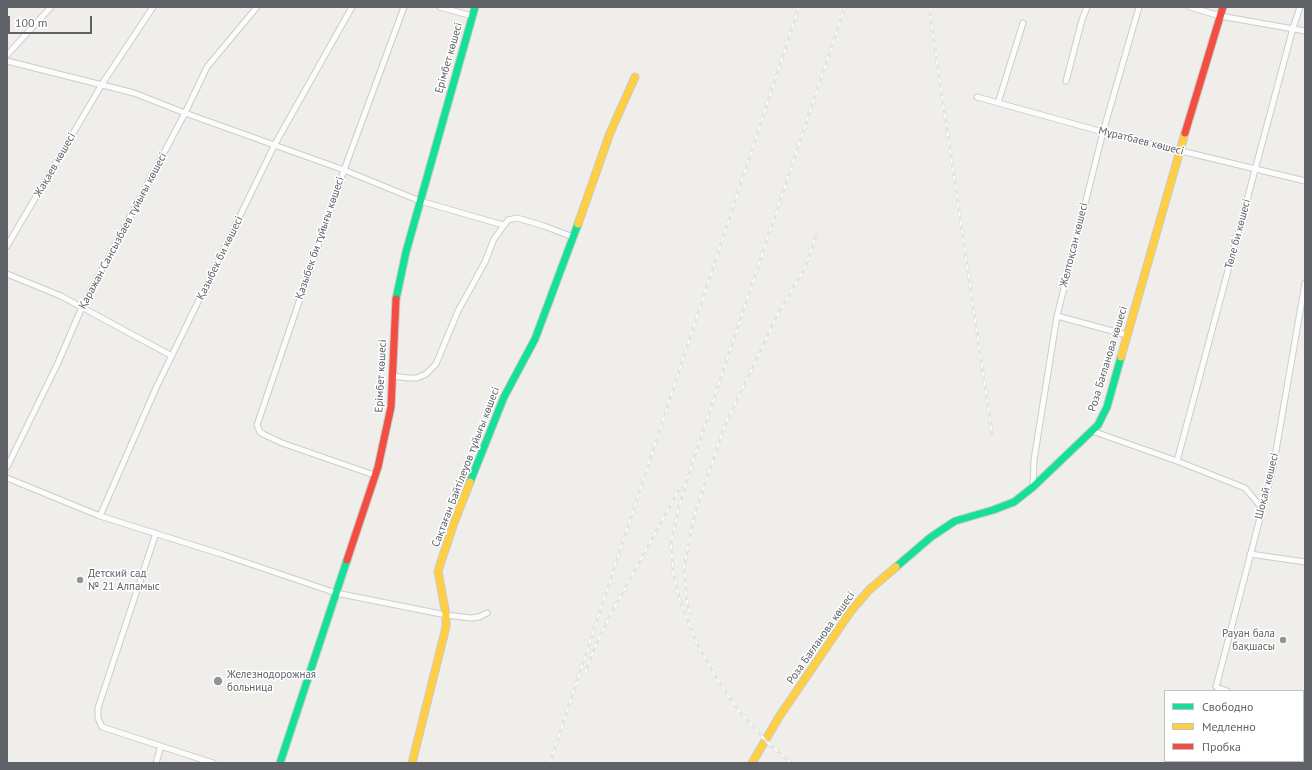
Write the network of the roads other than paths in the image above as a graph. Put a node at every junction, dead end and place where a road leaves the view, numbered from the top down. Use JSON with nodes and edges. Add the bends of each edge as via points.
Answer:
{"nodes":[{"id":1,"x":50,"y":7,"type":"edge"},
{"id":2,"x":153,"y":7,"type":"edge"},
{"id":3,"x":257,"y":7,"type":"edge"},
{"id":4,"x":352,"y":7,"type":"edge"},
{"id":5,"x":404,"y":7,"type":"edge"},
{"id":6,"x":440,"y":7,"type":"edge"},
{"id":7,"x":474,"y":7,"type":"edge"},
{"id":8,"x":1087,"y":7,"type":"edge"},
{"id":9,"x":1138,"y":7,"type":"edge"},
{"id":10,"x":1190,"y":7,"type":"edge"},
{"id":11,"x":1223,"y":7,"type":"edge"},
{"id":12,"x":1300,"y":7,"type":"edge"},
{"id":13,"x":472,"y":16,"type":"junction"},
{"id":14,"x":1220,"y":16,"type":"junction"},
{"id":15,"x":1023,"y":22,"type":"dead end"},
{"id":16,"x":1294,"y":28,"type":"junction"},
{"id":17,"x":1305,"y":31,"type":"edge"},
{"id":18,"x":7,"y":55,"type":"edge"},
{"id":19,"x":7,"y":61,"type":"edge"},
{"id":20,"x":635,"y":77,"type":"dead end"},
{"id":21,"x":1066,"y":80,"type":"dead end"},
{"id":22,"x":102,"y":84,"type":"junction"},
{"id":23,"x":977,"y":97,"type":"dead end"},
{"id":24,"x":998,"y":103,"type":"junction"},
{"id":25,"x":185,"y":113,"type":"junction"},
{"id":26,"x":1103,"y":132,"type":"junction"},
{"id":27,"x":275,"y":144,"type":"junction"},
{"id":28,"x":1180,"y":151,"type":"junction"},
{"id":29,"x":344,"y":170,"type":"junction"},
{"id":30,"x":1255,"y":170,"type":"junction"},
{"id":31,"x":1305,"y":181,"type":"edge"},
{"id":32,"x":420,"y":202,"type":"junction"},
{"id":33,"x":504,"y":225,"type":"junction"},
{"id":34,"x":573,"y":237,"type":"junction"},
{"id":35,"x":7,"y":246,"type":"edge"},
{"id":36,"x":7,"y":274,"type":"edge"},
{"id":37,"x":1305,"y":283,"type":"edge"},
{"id":38,"x":82,"y":307,"type":"junction"},
{"id":39,"x":1056,"y":316,"type":"junction"},
{"id":40,"x":1127,"y":335,"type":"junction"},
{"id":41,"x":172,"y":356,"type":"junction"},
{"id":42,"x":393,"y":376,"type":"junction"},
{"id":43,"x":1092,"y":431,"type":"junction"},
{"id":44,"x":1177,"y":461,"type":"junction"},
{"id":45,"x":7,"y":467,"type":"edge"},
{"id":46,"x":374,"y":475,"type":"junction"},
{"id":47,"x":7,"y":478,"type":"edge"},
{"id":48,"x":1033,"y":487,"type":"junction"},
{"id":49,"x":1262,"y":508,"type":"junction"},
{"id":50,"x":100,"y":516,"type":"junction"},
{"id":51,"x":156,"y":533,"type":"junction"},
{"id":52,"x":1250,"y":554,"type":"junction"},
{"id":53,"x":1305,"y":562,"type":"edge"},
{"id":54,"x":336,"y":593,"type":"junction"},
{"id":55,"x":487,"y":612,"type":"dead end"},
{"id":56,"x":446,"y":615,"type":"junction"},
{"id":57,"x":1224,"y":690,"type":"edge"},
{"id":58,"x":161,"y":746,"type":"junction"},
{"id":59,"x":156,"y":763,"type":"edge"},
{"id":60,"x":213,"y":763,"type":"edge"},
{"id":61,"x":280,"y":763,"type":"edge"},
{"id":62,"x":412,"y":763,"type":"edge"},
{"id":63,"x":752,"y":763,"type":"edge"}],
"edges":[{"from":1,"to":18,"type":"street"},
{"from":2,"to":22,"type":"street","name":"Жақаев көшесі"},
{"from":3,"to":25,"type":"street","name":"Қаражан Сансызбаев тұйығы көшесі","via":[[207,67]]},
{"from":4,"to":27,"type":"street","name":"Қазыбек би көшесі"},
{"from":5,"to":29,"type":"street","name":"Қазыбек би тұйығы көшесі"},
{"from":6,"to":13,"type":"street"},
{"from":7,"to":13,"type":"street","name":"Ерімбет көшесі"},
{"from":8,"to":21,"type":"street"},
{"from":9,"to":26,"type":"street","name":"Желтоқсан көшесі"},
{"from":10,"to":14,"type":"street"},
{"from":11,"to":14,"type":"street","name":"Роза Бағланова көшесі"},
{"from":12,"to":16,"type":"street","name":"Төле би көшесі"},
{"from":13,"to":32,"type":"street","name":"Ерімбет көшесі"},
{"from":14,"to":16,"type":"street"},
{"from":14,"to":28,"type":"street","name":"Роза Бағланова көшесі"},
{"from":15,"to":24,"type":"street"},
{"from":16,"to":17,"type":"street"},
{"from":16,"to":30,"type":"street","name":"Төле би көшесі"},
{"from":19,"to":22,"type":"street"},
{"from":20,"to":34,"type":"street","name":"Сақтаған Байтілеуов тұйығы көшесі","via":[[610,133]]},
{"from":22,"to":25,"type":"street","via":[[134,93]]},
{"from":22,"to":35,"type":"street","name":"Жақаев көшесі"},
{"from":23,"to":24,"type":"street","name":"Мұратбаев көшесі"},
{"from":24,"to":26,"type":"street","name":"Мұратбаев көшесі"},
{"from":25,"to":27,"type":"street"},
{"from":25,"to":38,"type":"street","name":"Қаражан Сансызбаев тұйығы көшесі"},
{"from":26,"to":28,"type":"street","name":"Мұратбаев көшесі"},
{"from":26,"to":39,"type":"street","name":"Желтоқсан көшесі"},
{"from":27,"to":29,"type":"street"},
{"from":27,"to":41,"type":"street","name":"Қазыбек би көшесі"},
{"from":28,"to":30,"type":"street","name":"Мұратбаев көшесі"},
{"from":28,"to":40,"type":"street","name":"Роза Бағланова көшесі"},
{"from":29,"to":32,"type":"street"},
{"from":29,"to":46,"type":"street","name":"Қазыбек би тұйығы көшесі","via":[[257,425],[260,432],[265,435]]},
{"from":30,"to":31,"type":"street","name":"Мұратбаев көшесі"},
{"from":30,"to":44,"type":"street","name":"Төле би көшесі"},
{"from":32,"to":33,"type":"street"},
{"from":32,"to":42,"type":"street","name":"Ерімбет көшесі","via":[[395,304]]},
{"from":33,"to":34,"type":"street","via":[[508,220],[517,218]]},
{"from":33,"to":42,"type":"street","via":[[494,239],[485,262],[458,311],[436,364],[426,374],[417,378]]},
{"from":34,"to":56,"type":"street","name":"Сақтаған Байтілеуов тұйығы көшесі","via":[[535,339],[504,397],[454,523],[438,571]]},
{"from":36,"to":38,"type":"street"},
{"from":37,"to":49,"type":"street","name":"Шоқай көшесі","via":[[1273,468]]},
{"from":38,"to":41,"type":"street"},
{"from":38,"to":45,"type":"street","name":"Қаражан Сансызбаев тұйығы көшесі"},
{"from":39,"to":40,"type":"street"},
{"from":39,"to":48,"type":"street","name":"Желтоқсан көшесі","via":[[1034,460]]},
{"from":40,"to":43,"type":"street","name":"Роза Бағланова көшесі","via":[[1107,407]]},
{"from":41,"to":50,"type":"street","name":"Қазыбек би көшесі"},
{"from":42,"to":46,"type":"street","name":"Ерімбет көшесі","via":[[391,407]]},
{"from":43,"to":44,"type":"street"},
{"from":43,"to":48,"type":"street","name":"Роза Бағланова көшесі"},
{"from":44,"to":49,"type":"street","via":[[1245,488]]},
{"from":46,"to":54,"type":"street","name":"Ерімбет көшесі"},
{"from":47,"to":50,"type":"street"},
{"from":48,"to":63,"type":"street","name":"Роза Бағланова көшесі","via":[[1014,502],[955,521],[931,537],[869,590],[824,650]]},
{"from":49,"to":52,"type":"street","name":"Шоқай көшесі"},
{"from":50,"to":51,"type":"street"},
{"from":51,"to":54,"type":"street"},
{"from":51,"to":58,"type":"street","via":[[98,708],[98,718],[102,727]]},
{"from":52,"to":53,"type":"street"},
{"from":52,"to":57,"type":"street","name":"Шоқай көшесі","via":[[1216,687]]},
{"from":54,"to":56,"type":"street"},
{"from":54,"to":61,"type":"street","name":"Ерімбет көшесі"},
{"from":55,"to":56,"type":"street","via":[[471,618]]},
{"from":56,"to":62,"type":"street","name":"Сақтаған Байтілеуов тұйығы көшесі","via":[[439,658]]},
{"from":58,"to":59,"type":"street"},
{"from":58,"to":60,"type":"street"}]}
